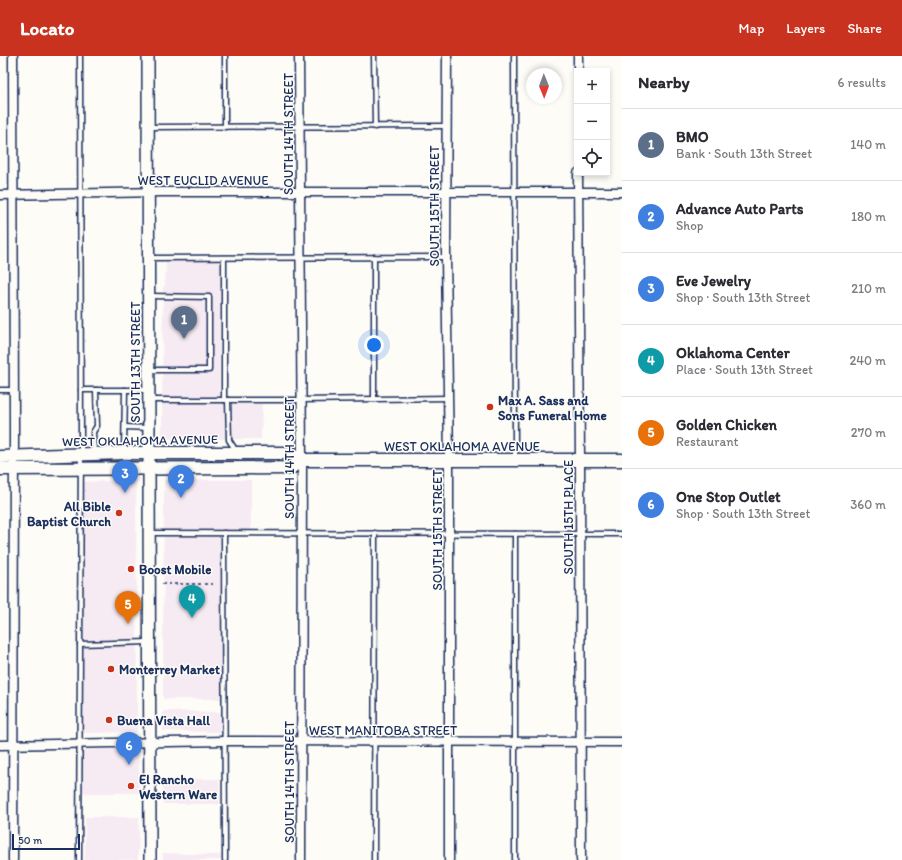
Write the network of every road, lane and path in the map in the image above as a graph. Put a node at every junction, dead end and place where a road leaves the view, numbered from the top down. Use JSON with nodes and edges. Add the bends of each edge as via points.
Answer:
{"nodes":[{"id":1,"x":13,"y":56,"type":"edge"},
{"id":2,"x":80,"y":56,"type":"edge"},
{"id":3,"x":148,"y":56,"type":"edge"},
{"id":4,"x":225,"y":56,"type":"edge"},
{"id":5,"x":300,"y":56,"type":"edge"},
{"id":6,"x":374,"y":56,"type":"edge"},
{"id":7,"x":447,"y":56,"type":"edge"},
{"id":8,"x":514,"y":56,"type":"edge"},
{"id":9,"x":578,"y":56,"type":"edge"},
{"id":10,"x":578,"y":68,"type":"edge"},
{"id":11,"x":446,"y":126,"type":"junction"},
{"id":12,"x":149,"y":127,"type":"junction"},
{"id":13,"x":225,"y":127,"type":"junction"},
{"id":14,"x":300,"y":127,"type":"junction"},
{"id":15,"x":375,"y":127,"type":"junction"},
{"id":16,"x":578,"y":176,"type":"edge"},
{"id":17,"x":447,"y":191,"type":"junction"},
{"id":18,"x":148,"y":192,"type":"junction"},
{"id":19,"x":300,"y":192,"type":"junction"},
{"id":20,"x":515,"y":192,"type":"junction"},
{"id":21,"x":578,"y":192,"type":"junction"},
{"id":22,"x":622,"y":192,"type":"edge"},
{"id":23,"x":80,"y":193,"type":"junction"},
{"id":24,"x":13,"y":194,"type":"junction"},
{"id":25,"x":0,"y":195,"type":"edge"},
{"id":26,"x":301,"y":257,"type":"junction"},
{"id":27,"x":374,"y":257,"type":"junction"},
{"id":28,"x":446,"y":257,"type":"junction"},
{"id":29,"x":149,"y":258,"type":"junction"},
{"id":30,"x":224,"y":258,"type":"junction"},
{"id":31,"x":149,"y":296,"type":"junction"},
{"id":32,"x":149,"y":370,"type":"junction"},
{"id":33,"x":0,"y":390,"type":"edge"},
{"id":34,"x":14,"y":390,"type":"junction"},
{"id":35,"x":81,"y":390,"type":"junction"},
{"id":36,"x":96,"y":390,"type":"junction"},
{"id":37,"x":125,"y":390,"type":"junction"},
{"id":38,"x":149,"y":395,"type":"junction"},
{"id":39,"x":448,"y":398,"type":"junction"},
{"id":40,"x":374,"y":399,"type":"junction"},
{"id":41,"x":226,"y":400,"type":"junction"},
{"id":42,"x":302,"y":400,"type":"junction"},
{"id":43,"x":125,"y":427,"type":"junction"},
{"id":44,"x":149,"y":428,"type":"junction"},
{"id":45,"x":124,"y":453,"type":"junction"},
{"id":46,"x":149,"y":453,"type":"junction"},
{"id":47,"x":237,"y":453,"type":"junction"},
{"id":48,"x":81,"y":454,"type":"junction"},
{"id":49,"x":94,"y":454,"type":"junction"},
{"id":50,"x":14,"y":456,"type":"junction"},
{"id":51,"x":0,"y":457,"type":"edge"},
{"id":52,"x":302,"y":460,"type":"junction"},
{"id":53,"x":449,"y":460,"type":"junction"},
{"id":54,"x":515,"y":460,"type":"junction"},
{"id":55,"x":580,"y":460,"type":"junction"},
{"id":56,"x":622,"y":460,"type":"edge"},
{"id":57,"x":149,"y":468,"type":"junction"},
{"id":58,"x":0,"y":469,"type":"edge"},
{"id":59,"x":14,"y":469,"type":"junction"},
{"id":60,"x":81,"y":469,"type":"junction"},
{"id":61,"x":149,"y":533,"type":"junction"},
{"id":62,"x":224,"y":533,"type":"junction"},
{"id":63,"x":301,"y":533,"type":"junction"},
{"id":64,"x":375,"y":533,"type":"junction"},
{"id":65,"x":449,"y":533,"type":"junction"},
{"id":66,"x":515,"y":534,"type":"junction"},
{"id":67,"x":580,"y":534,"type":"junction"},
{"id":68,"x":622,"y":534,"type":"edge"},
{"id":69,"x":162,"y":584,"type":"dead end"},
{"id":70,"x":213,"y":584,"type":"dead end"},
{"id":71,"x":150,"y":642,"type":"junction"},
{"id":72,"x":80,"y":644,"type":"junction"},
{"id":73,"x":225,"y":741,"type":"junction"},
{"id":74,"x":374,"y":741,"type":"junction"},
{"id":75,"x":150,"y":742,"type":"junction"},
{"id":76,"x":301,"y":742,"type":"junction"},
{"id":77,"x":449,"y":742,"type":"junction"},
{"id":78,"x":581,"y":742,"type":"junction"},
{"id":79,"x":622,"y":742,"type":"edge"},
{"id":80,"x":514,"y":743,"type":"junction"},
{"id":81,"x":80,"y":744,"type":"junction"},
{"id":82,"x":0,"y":745,"type":"edge"},
{"id":83,"x":14,"y":745,"type":"junction"},
{"id":84,"x":13,"y":860,"type":"edge"},
{"id":85,"x":80,"y":860,"type":"edge"},
{"id":86,"x":150,"y":860,"type":"edge"},
{"id":87,"x":225,"y":860,"type":"edge"},
{"id":88,"x":301,"y":860,"type":"edge"},
{"id":89,"x":374,"y":860,"type":"edge"},
{"id":90,"x":449,"y":860,"type":"edge"},
{"id":91,"x":515,"y":860,"type":"edge"},
{"id":92,"x":581,"y":860,"type":"edge"}],
"edges":[{"from":1,"to":24,"type":"street"},
{"from":2,"to":23,"type":"lane"},
{"from":3,"to":12,"type":"street","name":"SOUTH 13TH STREET"},
{"from":4,"to":13,"type":"lane"},
{"from":5,"to":14,"type":"street","name":"SOUTH 14TH STREET"},
{"from":6,"to":15,"type":"lane"},
{"from":7,"to":11,"type":"street","name":"SOUTH 15TH STREET"},
{"from":8,"to":20,"type":"lane"},
{"from":9,"to":10,"type":"street"},
{"from":11,"to":15,"type":"lane"},
{"from":11,"to":17,"type":"street","name":"SOUTH 15TH STREET"},
{"from":12,"to":13,"type":"lane"},
{"from":12,"to":18,"type":"street","name":"SOUTH 13TH STREET"},
{"from":13,"to":14,"type":"lane"},
{"from":14,"to":15,"type":"lane"},
{"from":14,"to":19,"type":"street","name":"SOUTH 14TH STREET"},
{"from":16,"to":21,"type":"street","name":"SOUTH 15TH PLACE"},
{"from":17,"to":19,"type":"street","name":"WEST EUCLID AVENUE"},
{"from":17,"to":20,"type":"street","name":"WEST EUCLID AVENUE"},
{"from":17,"to":28,"type":"street","name":"SOUTH 15TH STREET"},
{"from":18,"to":19,"type":"street","name":"WEST EUCLID AVENUE"},
{"from":18,"to":23,"type":"street","name":"WEST EUCLID AVENUE"},
{"from":18,"to":29,"type":"street","name":"SOUTH 13TH STREET"},
{"from":19,"to":26,"type":"street","name":"SOUTH 14TH STREET"},
{"from":20,"to":21,"type":"street","name":"WEST EUCLID AVENUE"},
{"from":20,"to":54,"type":"lane"},
{"from":21,"to":22,"type":"street","name":"WEST EUCLID AVENUE"},
{"from":21,"to":55,"type":"street","name":"SOUTH 15TH PLACE"},
{"from":23,"to":24,"type":"street","name":"WEST EUCLID AVENUE"},
{"from":23,"to":35,"type":"lane"},
{"from":24,"to":25,"type":"street","name":"WEST EUCLID AVENUE"},
{"from":24,"to":34,"type":"street"},
{"from":26,"to":27,"type":"lane"},
{"from":26,"to":30,"type":"lane"},
{"from":26,"to":42,"type":"street","name":"SOUTH 14TH STREET"},
{"from":27,"to":28,"type":"lane"},
{"from":27,"to":40,"type":"lane"},
{"from":28,"to":39,"type":"street","name":"SOUTH 15TH STREET"},
{"from":29,"to":30,"type":"lane"},
{"from":29,"to":31,"type":"street","name":"SOUTH 13TH STREET"},
{"from":30,"to":41,"type":"lane"},
{"from":31,"to":32,"type":"street","name":"SOUTH 13TH STREET"},
{"from":31,"to":32,"type":"lane","via":[[209,297],[209,370]]},
{"from":32,"to":38,"type":"street","name":"SOUTH 13TH STREET"},
{"from":33,"to":34,"type":"lane"},
{"from":34,"to":50,"type":"street"},
{"from":35,"to":36,"type":"lane"},
{"from":35,"to":48,"type":"lane"},
{"from":36,"to":37,"type":"lane"},
{"from":36,"to":49,"type":"lane","via":[[97,426],[93,432]]},
{"from":37,"to":38,"type":"lane"},
{"from":37,"to":43,"type":"lane"},
{"from":38,"to":41,"type":"lane"},
{"from":38,"to":44,"type":"street","name":"SOUTH 13TH STREET"},
{"from":39,"to":40,"type":"lane"},
{"from":39,"to":53,"type":"street","name":"SOUTH 15TH STREET"},
{"from":40,"to":42,"type":"lane"},
{"from":41,"to":42,"type":"lane"},
{"from":41,"to":47,"type":"lane","via":[[229,440]]},
{"from":42,"to":52,"type":"street","name":"SOUTH 14TH STREET"},
{"from":43,"to":44,"type":"lane"},
{"from":43,"to":45,"type":"lane"},
{"from":44,"to":46,"type":"street","name":"SOUTH 13TH STREET"},
{"from":45,"to":46,"type":"main road","name":"WEST OKLAHOMA AVENUE"},
{"from":45,"to":49,"type":"main road","name":"WEST OKLAHOMA AVENUE"},
{"from":46,"to":47,"type":"main road","name":"WEST OKLAHOMA AVENUE"},
{"from":46,"to":57,"type":"street","name":"SOUTH 13TH STREET"},
{"from":47,"to":52,"type":"main road","name":"WEST OKLAHOMA AVENUE","via":[[291,453]]},
{"from":48,"to":49,"type":"main road","name":"WEST OKLAHOMA AVENUE"},
{"from":48,"to":50,"type":"main road","name":"WEST OKLAHOMA AVENUE"},
{"from":48,"to":60,"type":"lane"},
{"from":50,"to":51,"type":"main road","name":"WEST OKLAHOMA AVENUE"},
{"from":50,"to":59,"type":"street"},
{"from":52,"to":53,"type":"main road","name":"WEST OKLAHOMA AVENUE"},
{"from":52,"to":57,"type":"main road","name":"WEST OKLAHOMA AVENUE","via":[[291,468]]},
{"from":52,"to":63,"type":"street","name":"SOUTH 14TH STREET"},
{"from":53,"to":54,"type":"main road","name":"WEST OKLAHOMA AVENUE"},
{"from":53,"to":65,"type":"street","name":"SOUTH 15TH STREET"},
{"from":54,"to":55,"type":"main road","name":"WEST OKLAHOMA AVENUE"},
{"from":55,"to":56,"type":"main road","name":"WEST OKLAHOMA AVENUE"},
{"from":55,"to":67,"type":"street","name":"SOUTH 15TH PLACE"},
{"from":57,"to":60,"type":"main road","name":"WEST OKLAHOMA AVENUE"},
{"from":57,"to":61,"type":"street","name":"SOUTH 13TH STREET"},
{"from":58,"to":59,"type":"main road","name":"WEST OKLAHOMA AVENUE"},
{"from":59,"to":60,"type":"main road","name":"WEST OKLAHOMA AVENUE"},
{"from":59,"to":83,"type":"street"},
{"from":60,"to":72,"type":"lane"},
{"from":61,"to":62,"type":"lane"},
{"from":61,"to":71,"type":"street","name":"SOUTH 13TH STREET"},
{"from":62,"to":63,"type":"lane"},
{"from":62,"to":73,"type":"lane"},
{"from":63,"to":64,"type":"lane"},
{"from":63,"to":76,"type":"street","name":"SOUTH 14TH STREET"},
{"from":64,"to":65,"type":"lane"},
{"from":64,"to":74,"type":"lane"},
{"from":65,"to":66,"type":"lane"},
{"from":65,"to":77,"type":"street","name":"SOUTH 15TH STREET"},
{"from":66,"to":67,"type":"lane"},
{"from":66,"to":80,"type":"lane"},
{"from":67,"to":68,"type":"lane"},
{"from":67,"to":78,"type":"street","name":"SOUTH 15TH PLACE"},
{"from":69,"to":70,"type":"path"},
{"from":71,"to":72,"type":"lane"},
{"from":71,"to":75,"type":"street","name":"SOUTH 13TH STREET"},
{"from":72,"to":81,"type":"lane"},
{"from":73,"to":75,"type":"street","name":"WEST MANITOBA STREET"},
{"from":73,"to":76,"type":"street","name":"WEST MANITOBA STREET"},
{"from":73,"to":87,"type":"lane"},
{"from":74,"to":76,"type":"street","name":"WEST MANITOBA STREET"},
{"from":74,"to":77,"type":"street","name":"WEST MANITOBA STREET"},
{"from":74,"to":89,"type":"lane"},
{"from":75,"to":81,"type":"street","name":"WEST MANITOBA STREET"},
{"from":75,"to":86,"type":"street","name":"SOUTH 13TH STREET"},
{"from":76,"to":88,"type":"street","name":"SOUTH 14TH STREET"},
{"from":77,"to":80,"type":"street","name":"WEST MANITOBA STREET"},
{"from":77,"to":90,"type":"street","name":"SOUTH 15TH STREET"},
{"from":78,"to":79,"type":"street","name":"WEST MANITOBA STREET"},
{"from":78,"to":80,"type":"street","name":"WEST MANITOBA STREET"},
{"from":78,"to":92,"type":"street","name":"SOUTH 15TH PLACE"},
{"from":80,"to":91,"type":"lane"},
{"from":81,"to":83,"type":"street","name":"WEST MANITOBA STREET"},
{"from":81,"to":85,"type":"lane"},
{"from":82,"to":83,"type":"street","name":"WEST MANITOBA STREET"},
{"from":83,"to":84,"type":"street"}]}
